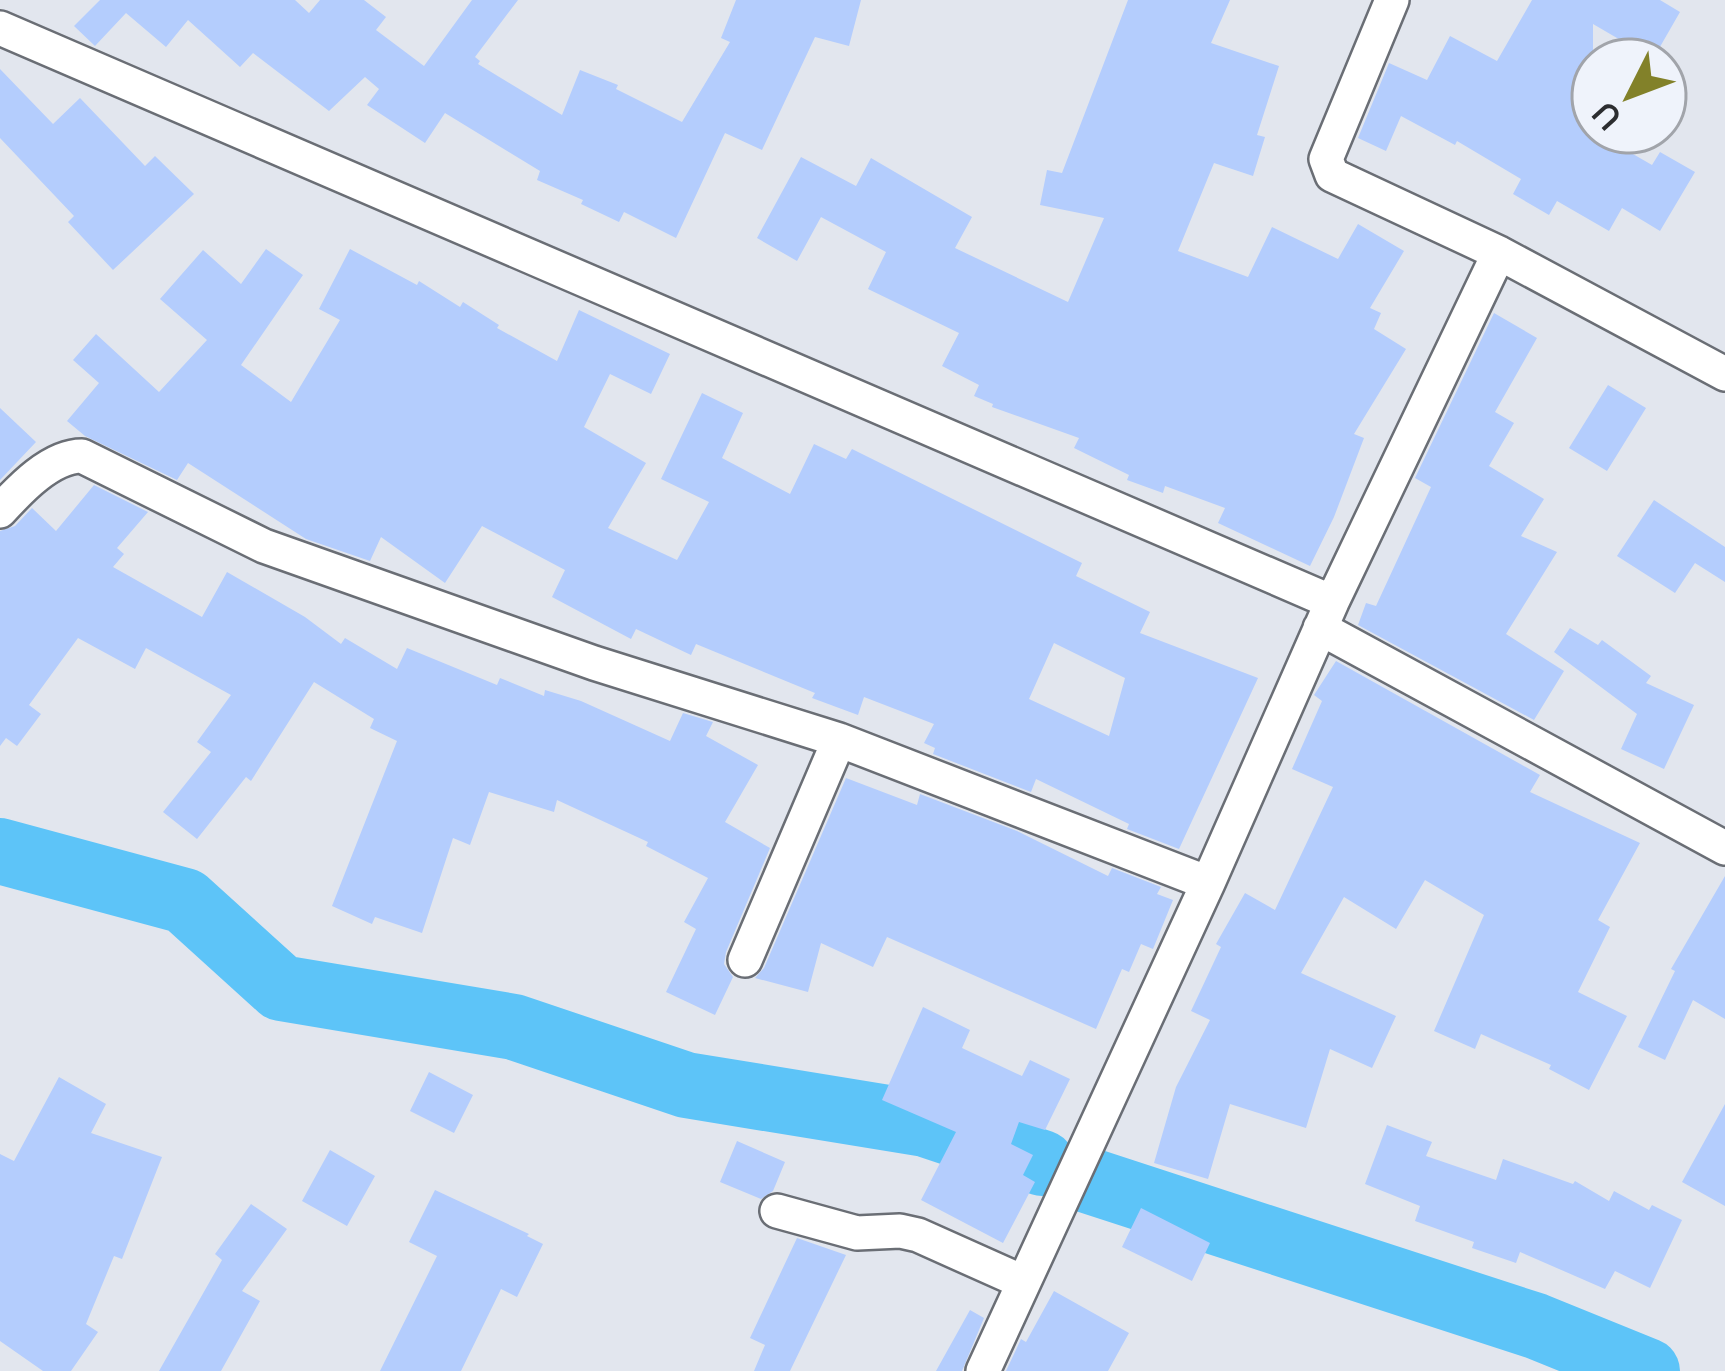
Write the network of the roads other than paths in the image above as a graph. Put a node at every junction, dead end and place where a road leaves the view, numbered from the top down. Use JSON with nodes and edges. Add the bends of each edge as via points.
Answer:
{"nodes":[{"id":1,"x":1392,"y":0,"type":"edge"},
{"id":2,"x":0,"y":28,"type":"edge"},
{"id":3,"x":1499,"y":253,"type":"junction"},
{"id":4,"x":1725,"y":374,"type":"edge"},
{"id":5,"x":0,"y":511,"type":"edge"},
{"id":6,"x":1326,"y":615,"type":"junction"},
{"id":7,"x":839,"y":740,"type":"junction"},
{"id":8,"x":1725,"y":848,"type":"edge"},
{"id":9,"x":1208,"y":884,"type":"junction"},
{"id":10,"x":745,"y":961,"type":"dead end"},
{"id":11,"x":777,"y":1210,"type":"dead end"},
{"id":12,"x":1023,"y":1282,"type":"junction"},
{"id":13,"x":982,"y":1371,"type":"edge"}],
"edges":[{"from":1,"to":3,"type":"street","via":[[1327,167]]},
{"from":2,"to":6,"type":"street"},
{"from":3,"to":4,"type":"street"},
{"from":3,"to":6,"type":"street"},
{"from":5,"to":7,"type":"street","via":[[52,464],[82,456],[264,546]]},
{"from":6,"to":8,"type":"street"},
{"from":6,"to":9,"type":"street"},
{"from":7,"to":9,"type":"street"},
{"from":7,"to":10,"type":"street"},
{"from":9,"to":12,"type":"street"},
{"from":11,"to":12,"type":"street","via":[[857,1233],[918,1235]]},
{"from":12,"to":13,"type":"street"}]}
